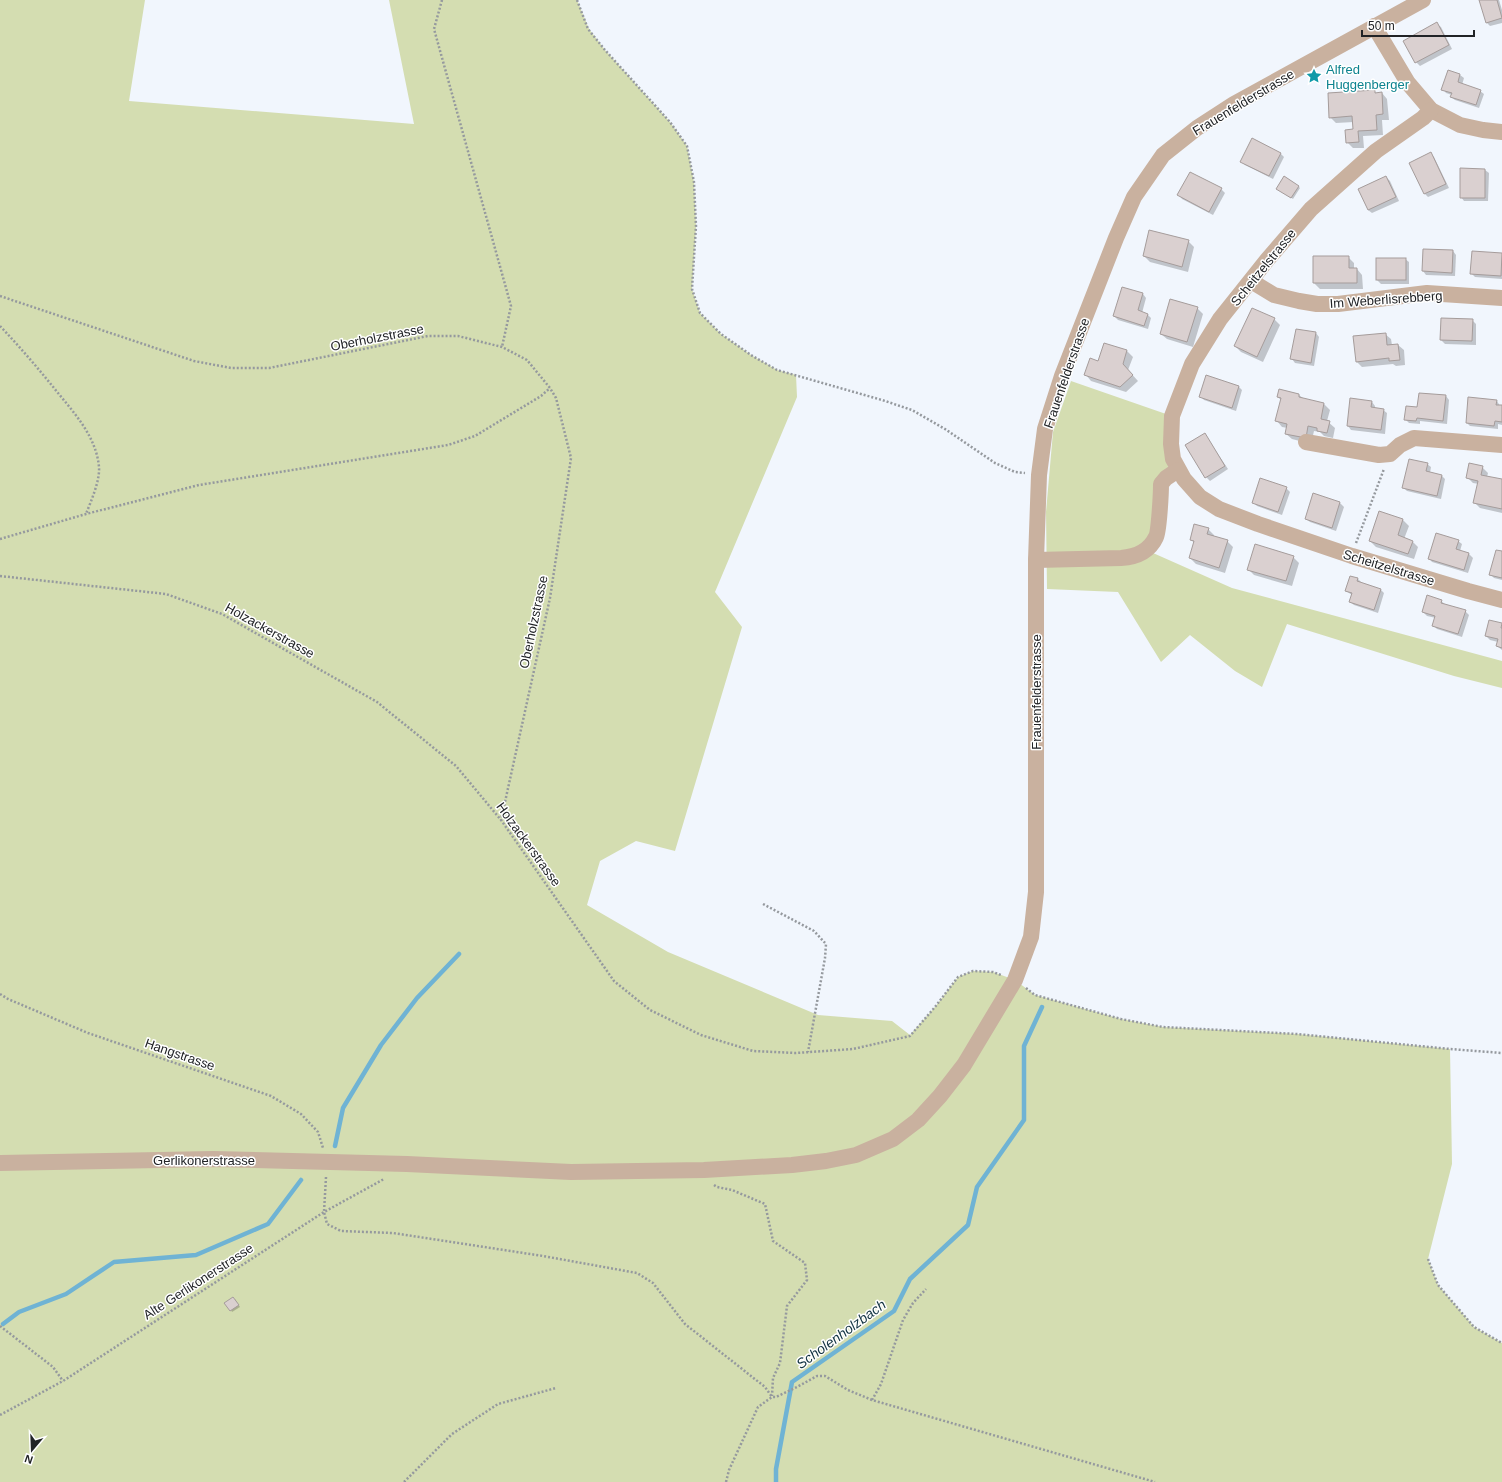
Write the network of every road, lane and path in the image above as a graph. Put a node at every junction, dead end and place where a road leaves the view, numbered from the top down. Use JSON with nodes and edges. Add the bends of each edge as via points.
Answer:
{"nodes":[{"id":1,"x":442,"y":0,"type":"edge"},
{"id":2,"x":577,"y":0,"type":"edge"},
{"id":3,"x":1423,"y":0,"type":"edge"},
{"id":4,"x":1374,"y":26,"type":"junction"},
{"id":5,"x":1431,"y":110,"type":"junction"},
{"id":6,"x":1502,"y":132,"type":"edge"},
{"id":7,"x":1251,"y":281,"type":"junction"},
{"id":8,"x":0,"y":296,"type":"edge"},
{"id":9,"x":1502,"y":298,"type":"edge"},
{"id":10,"x":0,"y":326,"type":"edge"},
{"id":11,"x":502,"y":347,"type":"junction"},
{"id":12,"x":550,"y":388,"type":"junction"},
{"id":13,"x":1306,"y":442,"type":"dead end"},
{"id":14,"x":1502,"y":445,"type":"edge"},
{"id":15,"x":1390,"y":454,"type":"junction"},
{"id":16,"x":1178,"y":470,"type":"junction"},
{"id":17,"x":1039,"y":475,"type":"junction"},
{"id":18,"x":86,"y":514,"type":"junction"},
{"id":19,"x":0,"y":538,"type":"edge"},
{"id":20,"x":1352,"y":556,"type":"junction"},
{"id":21,"x":1036,"y":560,"type":"junction"},
{"id":22,"x":0,"y":576,"type":"edge"},
{"id":23,"x":1502,"y":600,"type":"edge"},
{"id":24,"x":501,"y":820,"type":"junction"},
{"id":25,"x":763,"y":904,"type":"dead end"},
{"id":26,"x":1016,"y":980,"type":"junction"},
{"id":27,"x":0,"y":994,"type":"edge"},
{"id":28,"x":808,"y":1052,"type":"junction"},
{"id":29,"x":1502,"y":1053,"type":"edge"},
{"id":30,"x":327,"y":1162,"type":"junction"},
{"id":31,"x":0,"y":1163,"type":"edge"},
{"id":32,"x":407,"y":1164,"type":"joint"},
{"id":33,"x":386,"y":1178,"type":"dead end"},
{"id":34,"x":712,"y":1183,"type":"dead end"},
{"id":35,"x":324,"y":1212,"type":"junction"},
{"id":36,"x":1428,"y":1259,"type":"dead end"},
{"id":37,"x":926,"y":1289,"type":"dead end"},
{"id":38,"x":0,"y":1326,"type":"edge"},
{"id":39,"x":1502,"y":1343,"type":"edge"},
{"id":40,"x":63,"y":1381,"type":"junction"},
{"id":41,"x":556,"y":1388,"type":"dead end"},
{"id":42,"x":772,"y":1396,"type":"junction"},
{"id":43,"x":872,"y":1400,"type":"junction"},
{"id":44,"x":0,"y":1415,"type":"edge"},
{"id":45,"x":404,"y":1482,"type":"edge"},
{"id":46,"x":726,"y":1482,"type":"edge"},
{"id":47,"x":1155,"y":1482,"type":"edge"}],
"edges":[{"from":1,"to":11,"type":"path","via":[[434,29],[511,306]]},
{"from":2,"to":17,"type":"path","via":[[588,29],[670,122],[687,146],[694,182],[696,226],[692,289],[700,313],[721,334],[777,370],[912,410],[995,463],[1015,472]]},
{"from":3,"to":4,"type":"street","name":"Frauenfelderstrasse"},
{"from":4,"to":5,"type":"street","via":[[1408,83]]},
{"from":4,"to":17,"type":"street","name":"Frauenfelderstrasse","via":[[1234,104],[1197,128],[1163,155],[1134,197],[1062,376],[1045,429]]},
{"from":5,"to":6,"type":"street","via":[[1460,125]]},
{"from":5,"to":7,"type":"street","name":"Scheitzelstrasse","via":[[1420,121],[1376,151],[1311,209]]},
{"from":7,"to":9,"type":"street","name":"Im Weberlisrebberg","via":[[1274,295],[1317,304],[1338,304],[1427,293]]},
{"from":7,"to":16,"type":"street","name":"Scheitzelstrasse","via":[[1220,319],[1192,364],[1172,416],[1171,444]]},
{"from":8,"to":11,"type":"path","name":"Oberholzstrasse","via":[[194,361],[231,368],[269,368],[428,336],[458,336]]},
{"from":10,"to":18,"type":"path","via":[[23,350],[84,425],[94,446],[99,468]]},
{"from":11,"to":12,"type":"path","name":"Oberholzstrasse","via":[[527,360]]},
{"from":12,"to":18,"type":"path","via":[[475,436],[448,445],[199,485]]},
{"from":12,"to":24,"type":"path","name":"Oberholzstrasse","via":[[556,398],[571,458],[550,598]]},
{"from":13,"to":15,"type":"street","via":[[1379,456]]},
{"from":14,"to":15,"type":"street","via":[[1414,438]]},
{"from":15,"to":20,"type":"path"},
{"from":16,"to":20,"type":"street","name":"Scheitzelstrasse","via":[[1200,497],[1219,509]]},
{"from":16,"to":21,"type":"street","via":[[1161,484],[1157,536],[1139,555],[1131,558]]},
{"from":17,"to":21,"type":"street","name":"Frauenfelderstrasse"},
{"from":18,"to":19,"type":"path"},
{"from":20,"to":23,"type":"street","name":"Scheitzelstrasse"},
{"from":21,"to":26,"type":"street","name":"Frauenfelderstrasse","via":[[1036,892],[1031,937]]},
{"from":22,"to":24,"type":"path","name":"Holzackerstrasse","via":[[166,594],[222,614],[377,702],[456,766]]},
{"from":24,"to":28,"type":"path","name":"Holzackerstrasse","via":[[614,981],[650,1010],[701,1035],[753,1051]]},
{"from":25,"to":28,"type":"path","via":[[814,931],[826,944]]},
{"from":26,"to":28,"type":"path","name":"Holzackerstrasse","via":[[993,972],[973,971],[958,977],[910,1036],[853,1049]]},
{"from":26,"to":29,"type":"path","name":"Holzackerstrasse","via":[[1035,995],[1120,1019],[1163,1026],[1297,1034]]},
{"from":26,"to":32,"type":"street","name":"Frauenfelderstrasse","via":[[964,1065],[918,1120],[893,1139],[856,1155],[792,1165],[657,1171],[571,1172]]},
{"from":27,"to":30,"type":"path","name":"Hangstrasse","via":[[88,1033],[271,1096],[301,1114],[318,1132]]},
{"from":30,"to":31,"type":"street","name":"Gerlikonerstrasse","via":[[213,1159]]},
{"from":30,"to":32,"type":"street","name":"Gerlikonerstrasse"},
{"from":30,"to":35,"type":"path"},
{"from":33,"to":35,"type":"path","name":"Alte Gerlikonerstrasse"},
{"from":34,"to":42,"type":"path","via":[[765,1204],[773,1241],[804,1263],[807,1280],[787,1306],[780,1363],[773,1378]]},
{"from":35,"to":40,"type":"path","name":"Alte Gerlikonerstrasse"},
{"from":35,"to":42,"type":"path","via":[[327,1224],[341,1231],[393,1233],[637,1273],[653,1283],[685,1324],[765,1387]]},
{"from":36,"to":39,"type":"path","via":[[1438,1285],[1474,1327]]},
{"from":37,"to":43,"type":"path","via":[[913,1303],[903,1320],[881,1384]]},
{"from":38,"to":40,"type":"path","via":[[53,1367]]},
{"from":40,"to":44,"type":"path","name":"Alte Gerlikonerstrasse"},
{"from":41,"to":45,"type":"path","via":[[498,1404],[452,1434]]},
{"from":42,"to":43,"type":"path","via":[[776,1397],[817,1376],[825,1376],[848,1390]]},
{"from":42,"to":46,"type":"path","via":[[758,1407]]},
{"from":43,"to":47,"type":"path"}]}
